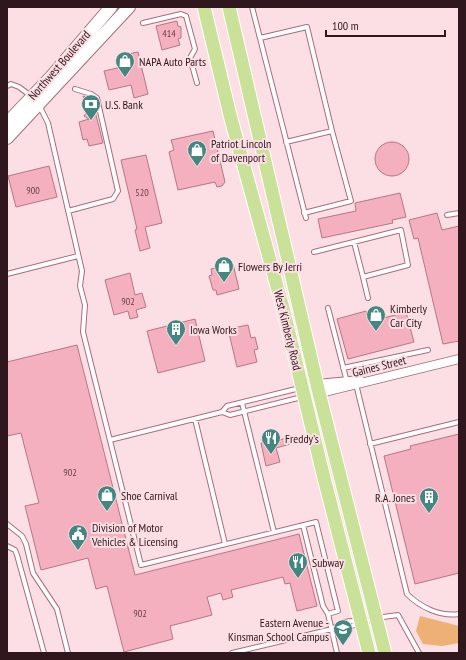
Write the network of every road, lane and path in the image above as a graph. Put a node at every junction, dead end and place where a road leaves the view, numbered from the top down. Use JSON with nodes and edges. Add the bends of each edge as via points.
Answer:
{"nodes":[{"id":1,"x":111,"y":7,"type":"edge"},
{"id":2,"x":129,"y":7,"type":"edge"},
{"id":3,"x":204,"y":7,"type":"edge"},
{"id":4,"x":229,"y":7,"type":"edge"},
{"id":5,"x":252,"y":7,"type":"edge"},
{"id":6,"x":143,"y":23,"type":"dead end"},
{"id":7,"x":260,"y":38,"type":"junction"},
{"id":8,"x":197,"y":83,"type":"dead end"},
{"id":9,"x":7,"y":86,"type":"edge"},
{"id":10,"x":75,"y":89,"type":"dead end"},
{"id":11,"x":35,"y":100,"type":"junction"},
{"id":12,"x":7,"y":123,"type":"edge"},
{"id":13,"x":332,"y":131,"type":"junction"},
{"id":14,"x":7,"y":138,"type":"edge"},
{"id":15,"x":286,"y":142,"type":"junction"},
{"id":16,"x":68,"y":211,"type":"junction"},
{"id":17,"x":459,"y":213,"type":"edge"},
{"id":18,"x":447,"y":215,"type":"dead end"},
{"id":19,"x":354,"y":242,"type":"junction"},
{"id":20,"x":314,"y":252,"type":"dead end"},
{"id":21,"x":78,"y":256,"type":"junction"},
{"id":22,"x":7,"y":274,"type":"edge"},
{"id":23,"x":363,"y":277,"type":"junction"},
{"id":24,"x":368,"y":298,"type":"dead end"},
{"id":25,"x":328,"y":308,"type":"dead end"},
{"id":26,"x":428,"y":350,"type":"dead end"},
{"id":27,"x":459,"y":359,"type":"edge"},
{"id":28,"x":343,"y":368,"type":"junction"},
{"id":29,"x":351,"y":383,"type":"junction"},
{"id":30,"x":318,"y":388,"type":"junction"},
{"id":31,"x":303,"y":392,"type":"junction"},
{"id":32,"x":242,"y":403,"type":"junction"},
{"id":33,"x":222,"y":412,"type":"junction"},
{"id":34,"x":244,"y":412,"type":"junction"},
{"id":35,"x":195,"y":419,"type":"junction"},
{"id":36,"x":459,"y":422,"type":"edge"},
{"id":37,"x":110,"y":440,"type":"junction"},
{"id":38,"x":370,"y":444,"type":"junction"},
{"id":39,"x":7,"y":524,"type":"edge"},
{"id":40,"x":303,"y":525,"type":"junction"},
{"id":41,"x":274,"y":532,"type":"junction"},
{"id":42,"x":225,"y":544,"type":"junction"},
{"id":43,"x":7,"y":546,"type":"edge"},
{"id":44,"x":328,"y":614,"type":"junction"},
{"id":45,"x":459,"y":614,"type":"edge"},
{"id":46,"x":376,"y":618,"type":"junction"},
{"id":47,"x":361,"y":622,"type":"junction"},
{"id":48,"x":332,"y":629,"type":"junction"},
{"id":49,"x":44,"y":653,"type":"edge"},
{"id":50,"x":68,"y":653,"type":"edge"},
{"id":51,"x":232,"y":653,"type":"edge"},
{"id":52,"x":336,"y":653,"type":"edge"},
{"id":53,"x":369,"y":653,"type":"edge"},
{"id":54,"x":385,"y":653,"type":"edge"},
{"id":55,"x":419,"y":653,"type":"edge"}],
"edges":[{"from":1,"to":11,"type":"main road","name":"Northwest Boulevard"},
{"from":2,"to":11,"type":"main road","name":"Northwest Boulevard"},
{"from":3,"to":31,"type":"main road","name":"West Kimberly Road"},
{"from":4,"to":30,"type":"main road","name":"West Kimberly Road"},
{"from":5,"to":7,"type":"lane"},
{"from":6,"to":8,"type":"lane","via":[[181,14],[186,16],[195,49],[190,58]]},
{"from":7,"to":13,"type":"lane","via":[[307,27]]},
{"from":7,"to":15,"type":"lane"},
{"from":9,"to":11,"type":"lane","via":[[11,84],[19,87]]},
{"from":10,"to":16,"type":"lane","via":[[97,98],[118,191],[113,199]]},
{"from":11,"to":12,"type":"main road","name":"Northwest Boulevard"},
{"from":11,"to":14,"type":"main road"},
{"from":11,"to":16,"type":"lane","via":[[48,123]]},
{"from":13,"to":15,"type":"lane"},
{"from":13,"to":15,"type":"lane","via":[[350,201],[305,215]]},
{"from":16,"to":21,"type":"lane"},
{"from":17,"to":18,"type":"lane"},
{"from":19,"to":20,"type":"lane"},
{"from":19,"to":23,"type":"lane"},
{"from":19,"to":23,"type":"lane","via":[[401,230],[408,265]]},
{"from":21,"to":22,"type":"lane"},
{"from":21,"to":37,"type":"lane","via":[[82,271],[80,286],[85,305],[83,332]]},
{"from":23,"to":24,"type":"lane"},
{"from":25,"to":28,"type":"lane"},
{"from":26,"to":28,"type":"lane"},
{"from":27,"to":29,"type":"street","name":"Gaines Street"},
{"from":28,"to":29,"type":"lane"},
{"from":29,"to":30,"type":"street","name":"Gaines Street"},
{"from":29,"to":38,"type":"lane"},
{"from":30,"to":31,"type":"street","name":"Gaines Street"},
{"from":30,"to":46,"type":"main road","name":"West Kimberly Road"},
{"from":31,"to":32,"type":"lane"},
{"from":31,"to":34,"type":"lane"},
{"from":31,"to":47,"type":"main road","name":"West Kimberly Road"},
{"from":32,"to":33,"type":"lane","via":[[227,406]]},
{"from":32,"to":34,"type":"lane"},
{"from":33,"to":34,"type":"lane","via":[[230,415]]},
{"from":33,"to":35,"type":"lane"},
{"from":34,"to":41,"type":"lane"},
{"from":35,"to":37,"type":"lane"},
{"from":35,"to":42,"type":"lane"},
{"from":36,"to":38,"type":"lane"},
{"from":37,"to":42,"type":"lane","via":[[141,565]]},
{"from":38,"to":45,"type":"lane","via":[[407,594],[427,608]]},
{"from":39,"to":50,"type":"lane","via":[[22,536],[33,573],[57,609]]},
{"from":40,"to":41,"type":"lane"},
{"from":40,"to":44,"type":"lane","via":[[323,606]]},
{"from":40,"to":44,"type":"lane","via":[[316,522],[338,611]]},
{"from":41,"to":42,"type":"lane"},
{"from":43,"to":49,"type":"lane","via":[[15,550],[17,555]]},
{"from":44,"to":48,"type":"lane"},
{"from":46,"to":47,"type":"lane"},
{"from":46,"to":54,"type":"main road","name":"West Kimberly Road"},
{"from":46,"to":55,"type":"lane","via":[[398,616]]},
{"from":47,"to":48,"type":"lane","via":[[353,620],[340,623]]},
{"from":47,"to":53,"type":"main road","name":"West Kimberly Road"},
{"from":48,"to":51,"type":"lane"},
{"from":48,"to":52,"type":"lane"}]}
